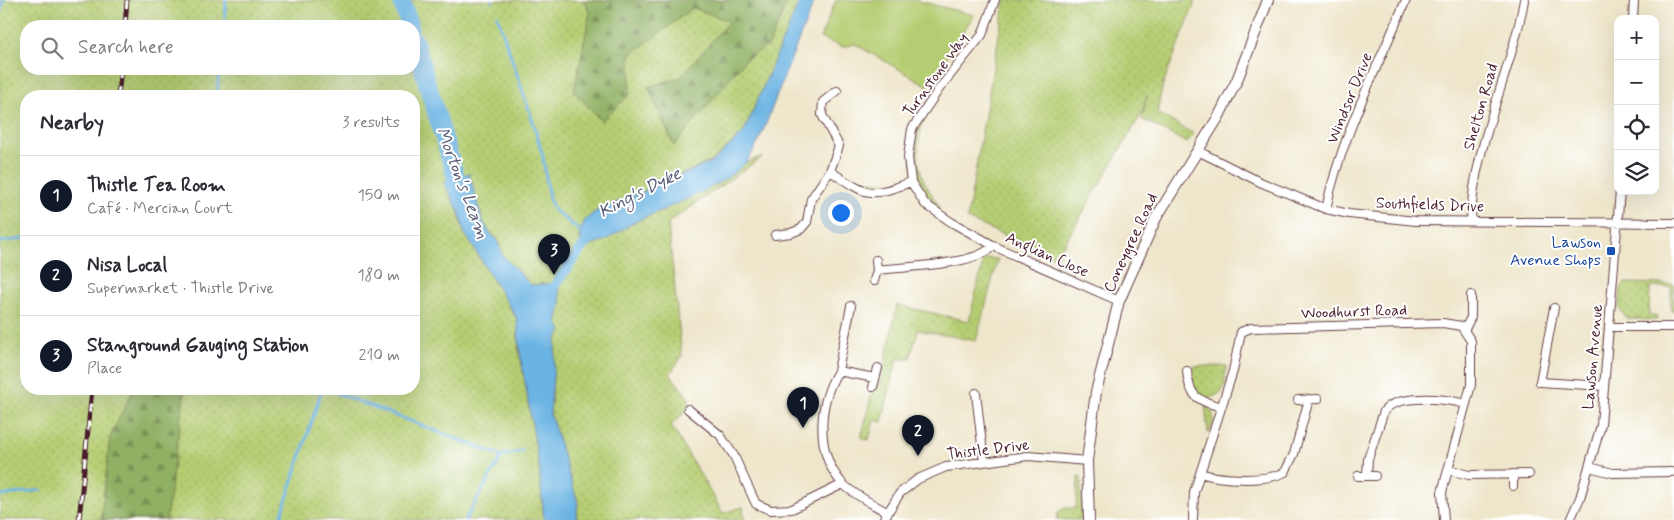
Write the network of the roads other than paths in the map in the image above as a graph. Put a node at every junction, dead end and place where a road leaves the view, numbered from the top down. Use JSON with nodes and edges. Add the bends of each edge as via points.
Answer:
{"nodes":[{"id":1,"x":995,"y":0,"type":"edge"},
{"id":2,"x":1268,"y":0,"type":"edge"},
{"id":3,"x":1406,"y":0,"type":"edge"},
{"id":4,"x":1524,"y":0,"type":"edge"},
{"id":5,"x":1634,"y":0,"type":"edge"},
{"id":6,"x":1633,"y":15,"type":"edge"},
{"id":7,"x":837,"y":92,"type":"dead end"},
{"id":8,"x":1198,"y":151,"type":"junction"},
{"id":9,"x":830,"y":172,"type":"junction"},
{"id":10,"x":911,"y":182,"type":"junction"},
{"id":11,"x":1620,"y":195,"type":"edge"},
{"id":12,"x":1326,"y":209,"type":"junction"},
{"id":13,"x":1471,"y":221,"type":"junction"},
{"id":14,"x":1617,"y":223,"type":"junction"},
{"id":15,"x":1674,"y":223,"type":"edge"},
{"id":16,"x":775,"y":234,"type":"dead end"},
{"id":17,"x":992,"y":246,"type":"junction"},
{"id":18,"x":876,"y":260,"type":"dead end"},
{"id":19,"x":877,"y":270,"type":"junction"},
{"id":20,"x":874,"y":281,"type":"dead end"},
{"id":21,"x":1471,"y":295,"type":"dead end"},
{"id":22,"x":1119,"y":301,"type":"junction"},
{"id":23,"x":851,"y":306,"type":"dead end"},
{"id":24,"x":1554,"y":308,"type":"dead end"},
{"id":25,"x":1609,"y":327,"type":"junction"},
{"id":26,"x":1674,"y":328,"type":"edge"},
{"id":27,"x":1465,"y":329,"type":"junction"},
{"id":28,"x":878,"y":368,"type":"dead end"},
{"id":29,"x":838,"y":371,"type":"junction"},
{"id":30,"x":1187,"y":371,"type":"dead end"},
{"id":31,"x":875,"y":378,"type":"junction"},
{"id":32,"x":1604,"y":386,"type":"junction"},
{"id":33,"x":873,"y":388,"type":"dead end"},
{"id":34,"x":976,"y":392,"type":"dead end"},
{"id":35,"x":1308,"y":399,"type":"junction"},
{"id":36,"x":1318,"y":399,"type":"dead end"},
{"id":37,"x":1298,"y":400,"type":"dead end"},
{"id":38,"x":1466,"y":404,"type":"junction"},
{"id":39,"x":1221,"y":407,"type":"junction"},
{"id":40,"x":688,"y":409,"type":"dead end"},
{"id":41,"x":1087,"y":461,"type":"junction"},
{"id":42,"x":984,"y":462,"type":"junction"},
{"id":43,"x":1590,"y":467,"type":"junction"},
{"id":44,"x":1448,"y":470,"type":"junction"},
{"id":45,"x":1672,"y":472,"type":"dead end"},
{"id":46,"x":1200,"y":473,"type":"junction"},
{"id":47,"x":1513,"y":474,"type":"junction"},
{"id":48,"x":1529,"y":474,"type":"dead end"},
{"id":49,"x":1358,"y":476,"type":"dead end"},
{"id":50,"x":843,"y":484,"type":"junction"},
{"id":51,"x":1513,"y":486,"type":"dead end"},
{"id":52,"x":886,"y":517,"type":"edge"},
{"id":53,"x":1089,"y":520,"type":"edge"},
{"id":54,"x":1193,"y":520,"type":"edge"},
{"id":55,"x":1444,"y":520,"type":"edge"},
{"id":56,"x":1570,"y":520,"type":"edge"}],
"edges":[{"from":1,"to":10,"type":"street","name":"Turnstone Way","via":[[982,35],[912,129],[908,157]]},
{"from":2,"to":8,"type":"street","name":"Coneygree Road","via":[[1237,80]]},
{"from":3,"to":12,"type":"street","name":"Windsor Drive","via":[[1350,133],[1331,183]]},
{"from":4,"to":13,"type":"street","name":"Shelton Road","via":[[1482,154]]},
{"from":5,"to":6,"type":"street"},
{"from":7,"to":9,"type":"street","via":[[823,102],[822,108],[822,115],[839,146]]},
{"from":8,"to":12,"type":"street","name":"Southfields Drive","via":[[1260,182]]},
{"from":8,"to":22,"type":"street","name":"Coneygree Road","via":[[1156,218]]},
{"from":9,"to":10,"type":"street","via":[[868,194]]},
{"from":9,"to":16,"type":"street","via":[[811,198],[807,222],[801,229]]},
{"from":10,"to":17,"type":"street","name":"Turnstone Way","via":[[925,204]]},
{"from":11,"to":14,"type":"street","name":"Lawson Avenue"},
{"from":12,"to":13,"type":"street","name":"Southfields Drive","via":[[1378,218]]},
{"from":13,"to":14,"type":"street","name":"Southfields Drive"},
{"from":14,"to":15,"type":"street","name":"Southfields Drive"},
{"from":14,"to":25,"type":"street","name":"Lawson Avenue"},
{"from":17,"to":19,"type":"street","name":"Anglian Close","via":[[988,252],[966,260]]},
{"from":17,"to":22,"type":"street","name":"Anglian Close"},
{"from":18,"to":19,"type":"street"},
{"from":19,"to":20,"type":"street"},
{"from":21,"to":27,"type":"street","via":[[1471,317]]},
{"from":22,"to":41,"type":"street","name":"Coneygree Road","via":[[1096,392]]},
{"from":23,"to":29,"type":"street"},
{"from":24,"to":32,"type":"street","via":[[1540,382]]},
{"from":25,"to":26,"type":"street"},
{"from":25,"to":32,"type":"street","name":"Lawson Avenue"},
{"from":27,"to":38,"type":"street","via":[[1471,341],[1471,385]]},
{"from":27,"to":39,"type":"street","name":"Woodhurst Road","via":[[1443,323],[1251,328],[1241,332]]},
{"from":28,"to":31,"type":"street"},
{"from":29,"to":31,"type":"street"},
{"from":29,"to":50,"type":"street","via":[[831,382],[823,418],[822,443]]},
{"from":30,"to":39,"type":"street","via":[[1194,396]]},
{"from":31,"to":33,"type":"street"},
{"from":32,"to":43,"type":"street","name":"Lawson Avenue","via":[[1600,425]]},
{"from":34,"to":42,"type":"street"},
{"from":35,"to":36,"type":"street"},
{"from":35,"to":37,"type":"street"},
{"from":35,"to":46,"type":"street","via":[[1286,472],[1273,477],[1249,478],[1212,477]]},
{"from":38,"to":44,"type":"street"},
{"from":38,"to":49,"type":"street","via":[[1450,400],[1417,400],[1397,401],[1389,405],[1368,459],[1371,476]]},
{"from":39,"to":46,"type":"street","name":"Woodhurst Road"},
{"from":40,"to":50,"type":"street","via":[[720,435],[734,456],[756,504],[771,510],[792,509]]},
{"from":41,"to":42,"type":"street","name":"Thistle Drive","via":[[1028,456]]},
{"from":41,"to":53,"type":"street","name":"Coneygree Road"},
{"from":42,"to":52,"type":"street","name":"Thistle Drive","via":[[946,467],[918,479],[900,494]]},
{"from":43,"to":45,"type":"street","via":[[1613,473]]},
{"from":43,"to":56,"type":"street","name":"Lawson Avenue"},
{"from":44,"to":47,"type":"street","via":[[1469,475]]},
{"from":44,"to":55,"type":"street","via":[[1442,492]]},
{"from":46,"to":54,"type":"street","name":"Woodhurst Road","via":[[1194,492]]},
{"from":47,"to":48,"type":"street"},
{"from":47,"to":51,"type":"street"},
{"from":50,"to":52,"type":"street"}]}
